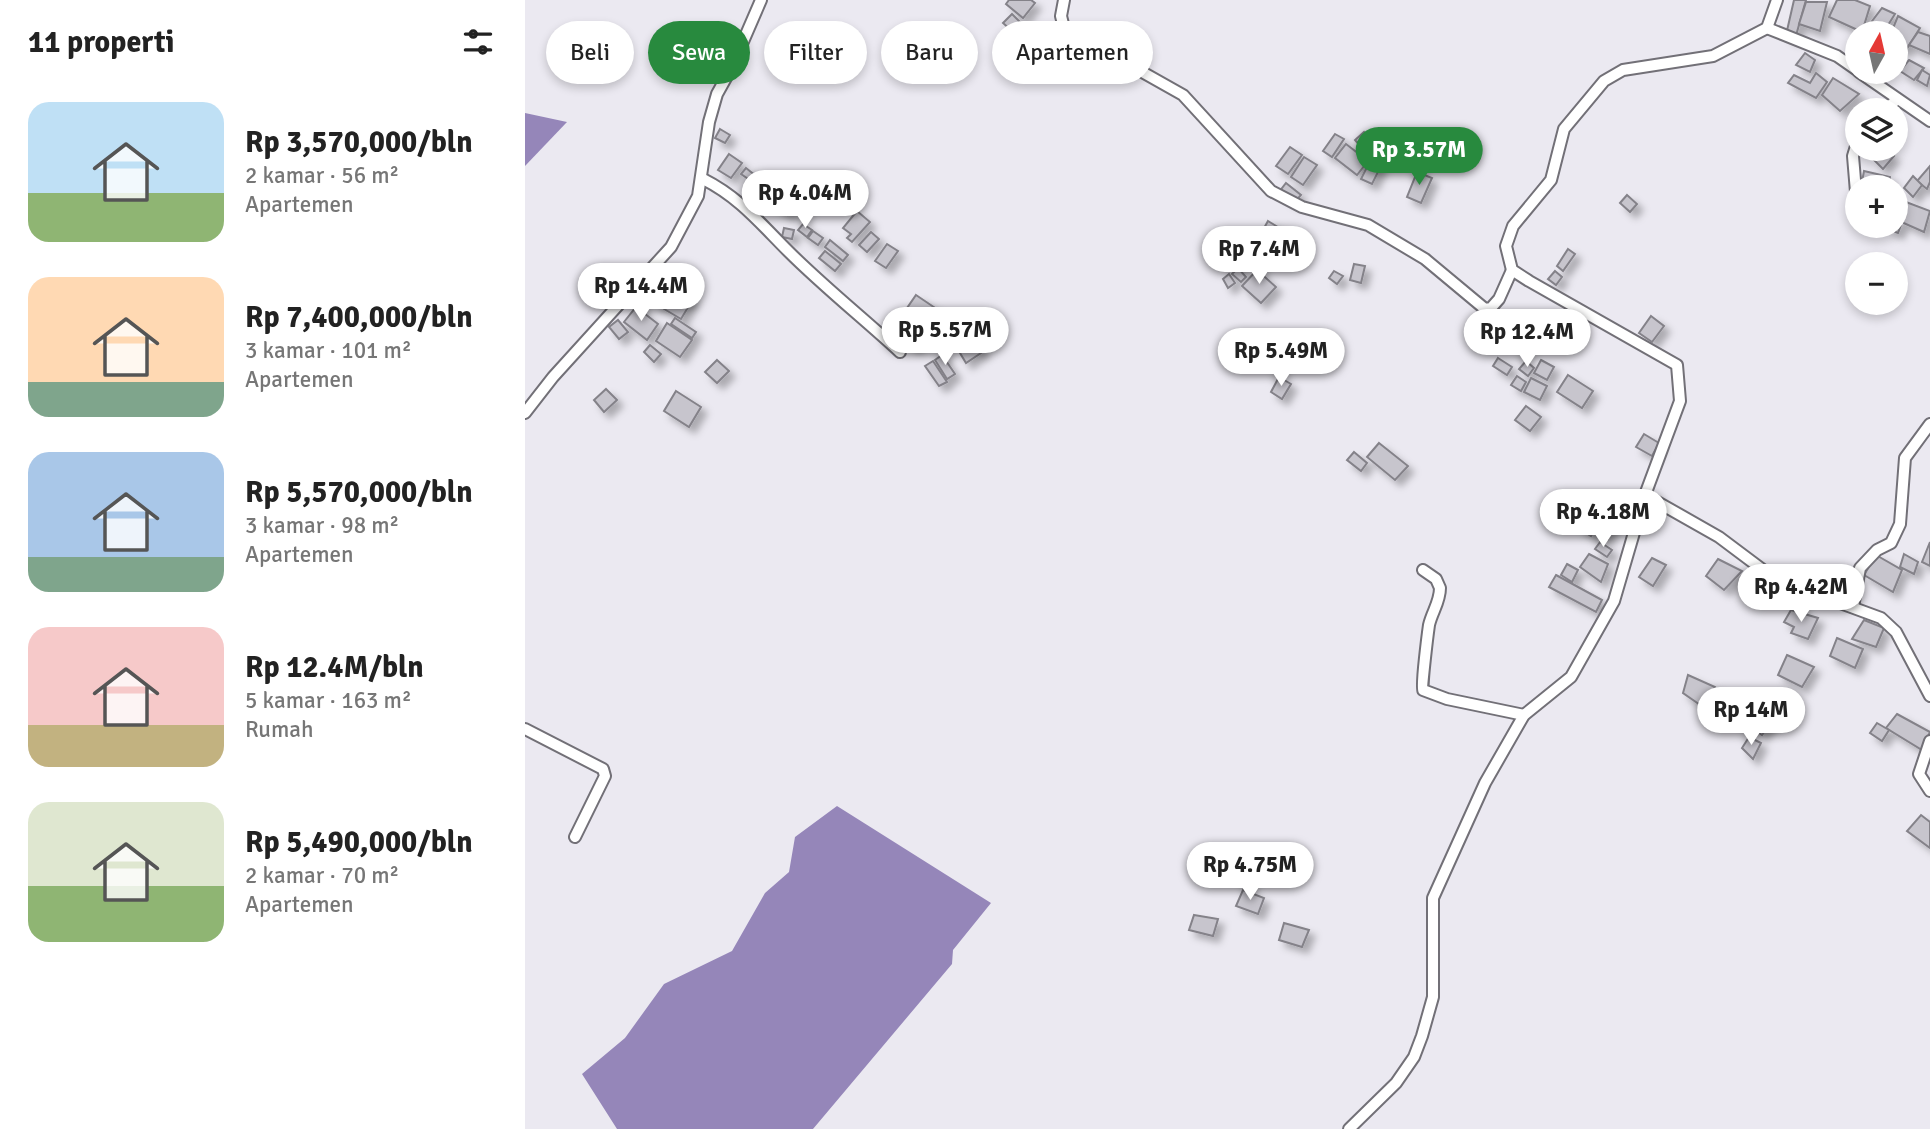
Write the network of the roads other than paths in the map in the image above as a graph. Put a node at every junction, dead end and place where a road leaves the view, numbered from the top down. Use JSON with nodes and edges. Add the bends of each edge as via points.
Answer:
{"nodes":[{"id":1,"x":761,"y":0,"type":"edge"},
{"id":2,"x":1065,"y":0,"type":"edge"},
{"id":3,"x":1777,"y":0,"type":"edge"},
{"id":4,"x":1767,"y":28,"type":"junction"},
{"id":5,"x":1845,"y":62,"type":"edge"},
{"id":6,"x":1876,"y":84,"type":"edge"},
{"id":7,"x":1896,"y":98,"type":"edge"},
{"id":8,"x":1908,"y":106,"type":"edge"},
{"id":9,"x":1930,"y":121,"type":"edge"},
{"id":10,"x":703,"y":179,"type":"junction"},
{"id":11,"x":1512,"y":270,"type":"junction"},
{"id":12,"x":900,"y":352,"type":"dead end"},
{"id":13,"x":525,"y":413,"type":"edge"},
{"id":14,"x":1930,"y":424,"type":"edge"},
{"id":15,"x":1645,"y":495,"type":"junction"},
{"id":16,"x":1423,"y":570,"type":"dead end"},
{"id":17,"x":1853,"y":607,"type":"junction"},
{"id":18,"x":1930,"y":696,"type":"edge"},
{"id":19,"x":1524,"y":716,"type":"junction"},
{"id":20,"x":525,"y":729,"type":"edge"},
{"id":21,"x":1930,"y":741,"type":"edge"},
{"id":22,"x":1930,"y":791,"type":"edge"},
{"id":23,"x":575,"y":837,"type":"dead end"},
{"id":24,"x":1349,"y":1129,"type":"edge"}],
"edges":[{"from":1,"to":10,"type":"street","via":[[716,94]]},
{"from":2,"to":11,"type":"street","via":[[1064,28],[1183,95],[1271,191],[1287,201],[1368,225],[1425,259],[1485,309],[1499,299]]},
{"from":3,"to":4,"type":"street"},
{"from":4,"to":5,"type":"street"},
{"from":4,"to":11,"type":"street","via":[[1713,56],[1623,70],[1595,90],[1564,129],[1551,180],[1513,226],[1505,252]]},
{"from":6,"to":7,"type":"street"},
{"from":8,"to":9,"type":"street"},
{"from":10,"to":12,"type":"street","via":[[751,210],[788,251]]},
{"from":10,"to":13,"type":"street","via":[[693,209],[671,247]]},
{"from":11,"to":15,"type":"street","via":[[1678,365],[1680,401]]},
{"from":14,"to":17,"type":"street","via":[[1905,458],[1900,524],[1891,544],[1877,550],[1860,568]]},
{"from":15,"to":17,"type":"street","via":[[1719,537],[1775,579]]},
{"from":15,"to":19,"type":"street","via":[[1608,614],[1571,677]]},
{"from":16,"to":19,"type":"street","via":[[1436,579],[1440,591],[1429,628],[1423,690]]},
{"from":17,"to":18,"type":"street","via":[[1881,618],[1896,632]]},
{"from":19,"to":24,"type":"street","via":[[1485,783],[1433,898],[1433,997],[1414,1057],[1396,1083]]},
{"from":20,"to":23,"type":"street","via":[[603,769],[605,776]]},
{"from":21,"to":22,"type":"street","via":[[1919,774]]}]}
